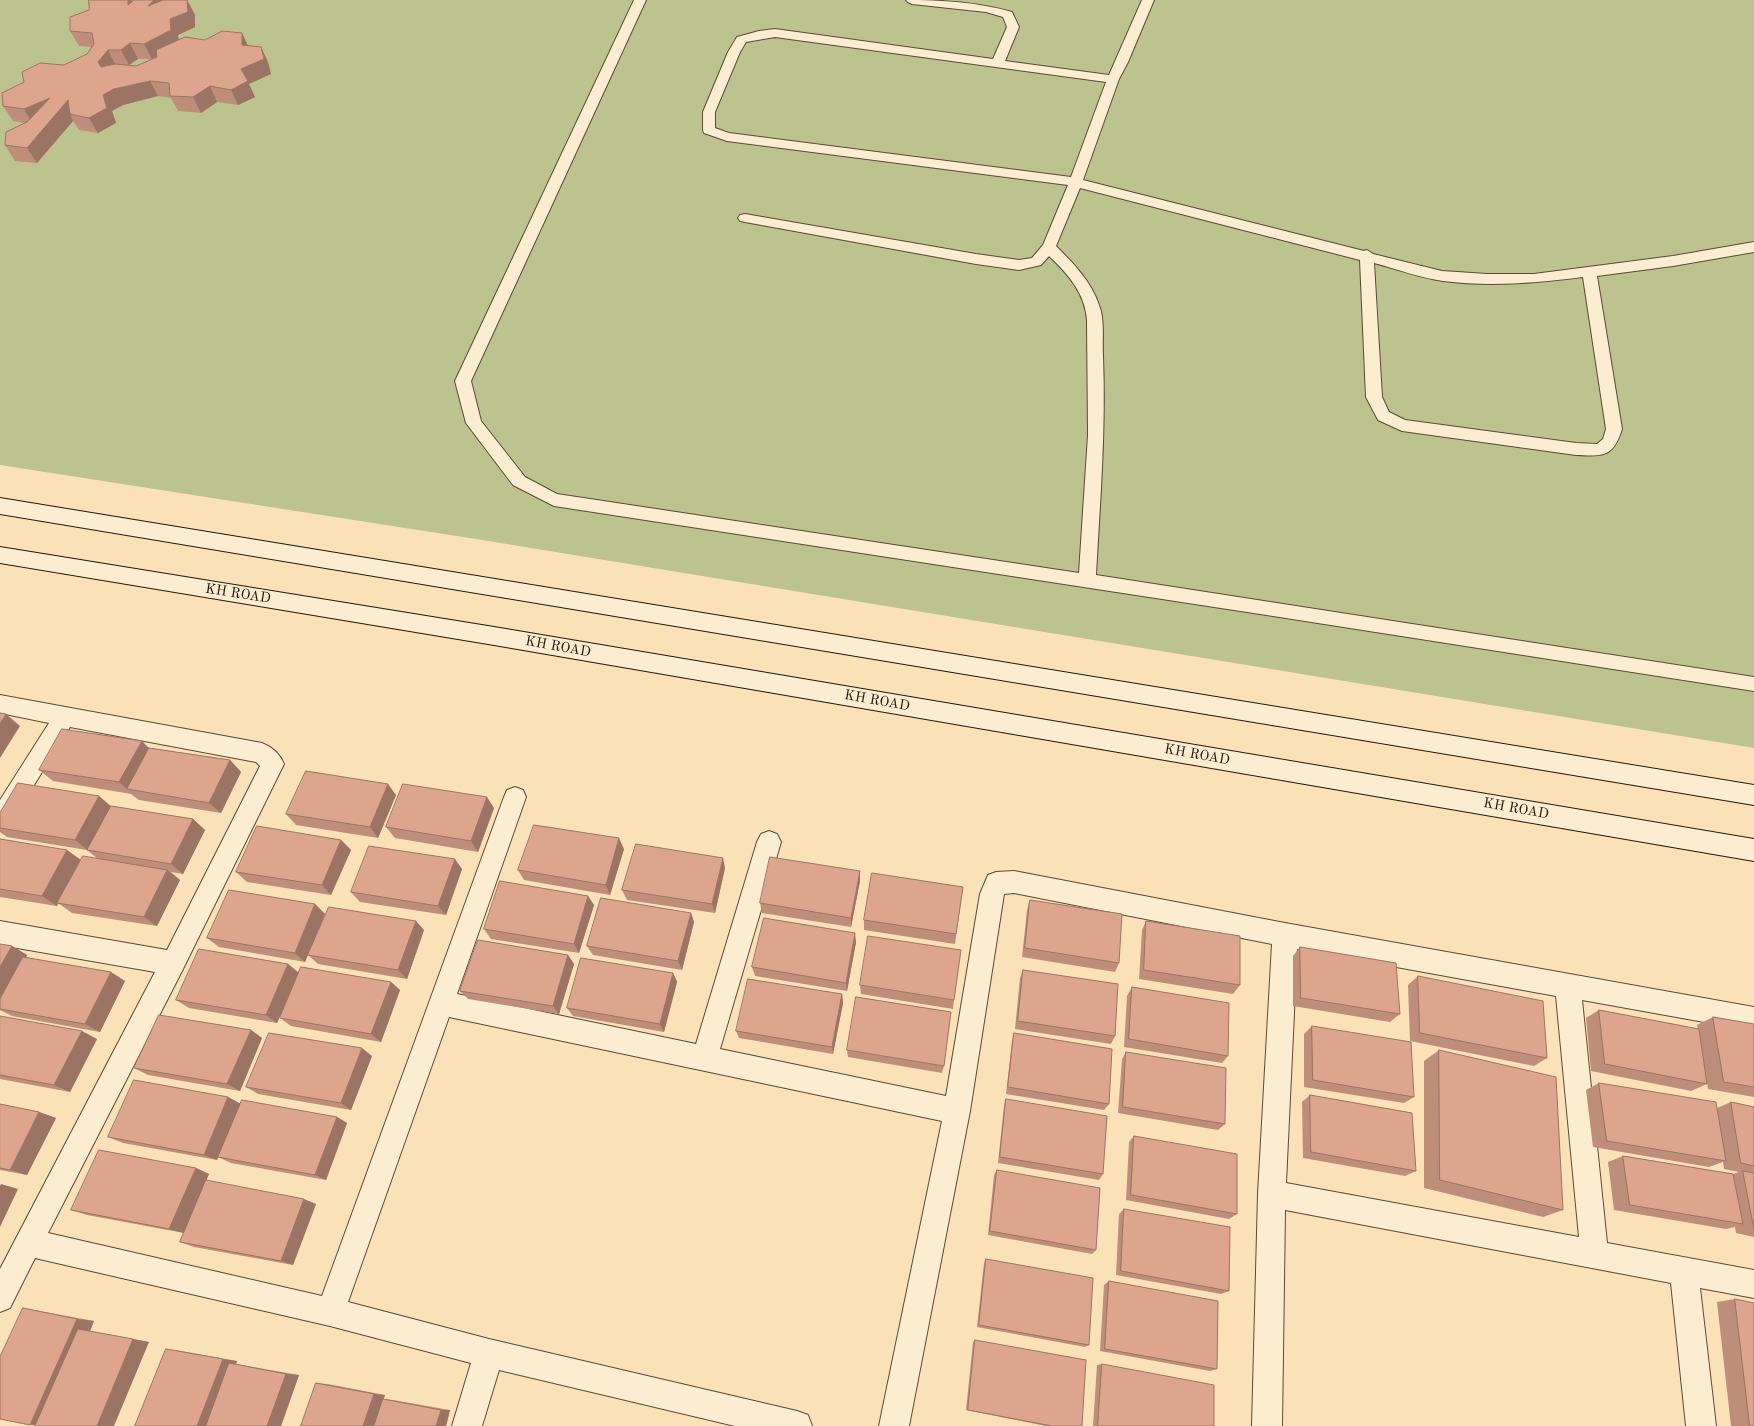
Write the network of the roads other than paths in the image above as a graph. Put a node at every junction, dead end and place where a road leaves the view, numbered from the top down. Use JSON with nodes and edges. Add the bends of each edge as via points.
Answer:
{"nodes":[{"id":1,"x":640,"y":0,"type":"edge"},
{"id":2,"x":912,"y":0,"type":"edge"},
{"id":3,"x":1148,"y":0,"type":"edge"},
{"id":4,"x":997,"y":64,"type":"junction"},
{"id":5,"x":1113,"y":79,"type":"junction"},
{"id":6,"x":1076,"y":182,"type":"junction"},
{"id":7,"x":745,"y":218,"type":"dead end"},
{"id":8,"x":1049,"y":247,"type":"junction"},
{"id":9,"x":1754,"y":247,"type":"edge"},
{"id":10,"x":1366,"y":256,"type":"junction"},
{"id":11,"x":1589,"y":272,"type":"junction"},
{"id":12,"x":0,"y":506,"type":"edge"},
{"id":13,"x":0,"y":555,"type":"edge"},
{"id":14,"x":1087,"y":581,"type":"junction"},
{"id":15,"x":1754,"y":684,"type":"edge"},
{"id":16,"x":0,"y":704,"type":"edge"},
{"id":17,"x":65,"y":716,"type":"junction"},
{"id":18,"x":1754,"y":794,"type":"edge"},
{"id":19,"x":515,"y":797,"type":"dead end"},
{"id":20,"x":0,"y":820,"type":"edge"},
{"id":21,"x":769,"y":842,"type":"dead end"},
{"id":22,"x":1754,"y":850,"type":"edge"},
{"id":23,"x":0,"y":933,"type":"edge"},
{"id":24,"x":1285,"y":935,"type":"junction"},
{"id":25,"x":173,"y":963,"type":"junction"},
{"id":26,"x":1568,"y":986,"type":"junction"},
{"id":27,"x":440,"y":1003,"type":"junction"},
{"id":28,"x":1754,"y":1019,"type":"edge"},
{"id":29,"x":704,"y":1059,"type":"junction"},
{"id":30,"x":957,"y":1111,"type":"junction"},
{"id":31,"x":1272,"y":1194,"type":"junction"},
{"id":32,"x":29,"y":1243,"type":"junction"},
{"id":33,"x":1594,"y":1254,"type":"junction"},
{"id":34,"x":1684,"y":1271,"type":"junction"},
{"id":35,"x":1754,"y":1284,"type":"edge"},
{"id":36,"x":0,"y":1298,"type":"edge"},
{"id":37,"x":330,"y":1312,"type":"junction"},
{"id":38,"x":489,"y":1353,"type":"junction"},
{"id":39,"x":467,"y":1426,"type":"edge"},
{"id":40,"x":797,"y":1426,"type":"edge"},
{"id":41,"x":894,"y":1426,"type":"edge"},
{"id":42,"x":1267,"y":1426,"type":"edge"},
{"id":43,"x":1701,"y":1426,"type":"edge"}],
"edges":[{"from":1,"to":14,"type":"lane","via":[[463,382],[474,423],[519,481],[554,500]]},
{"from":2,"to":4,"type":"lane","via":[[987,9],[1008,15],[1013,27]]},
{"from":3,"to":5,"type":"lane"},
{"from":4,"to":5,"type":"lane"},
{"from":4,"to":6,"type":"lane","via":[[775,33],[759,35],[742,40],[734,52],[709,112],[709,130],[727,136]]},
{"from":5,"to":6,"type":"lane"},
{"from":6,"to":8,"type":"lane"},
{"from":6,"to":10,"type":"lane"},
{"from":7,"to":8,"type":"lane","via":[[1019,265],[1036,262]]},
{"from":8,"to":14,"type":"lane","via":[[1084,286],[1093,307],[1097,376]]},
{"from":9,"to":11,"type":"lane"},
{"from":10,"to":11,"type":"lane","via":[[1442,276],[1534,279]]},
{"from":10,"to":11,"type":"lane","via":[[1374,397],[1383,416],[1402,425],[1576,449],[1600,450],[1610,442],[1614,430]]},
{"from":12,"to":18,"type":"street"},
{"from":13,"to":22,"type":"street","name":"KH ROAD"},
{"from":14,"to":15,"type":"lane"},
{"from":16,"to":17,"type":"street"},
{"from":17,"to":20,"type":"street"},
{"from":17,"to":25,"type":"street","via":[[262,753],[273,764]]},
{"from":19,"to":27,"type":"street"},
{"from":21,"to":29,"type":"street"},
{"from":23,"to":25,"type":"street"},
{"from":24,"to":26,"type":"street"},
{"from":24,"to":30,"type":"street","via":[[1014,882],[996,883],[992,894]]},
{"from":24,"to":31,"type":"street"},
{"from":25,"to":32,"type":"street"},
{"from":26,"to":28,"type":"street"},
{"from":26,"to":33,"type":"street"},
{"from":27,"to":29,"type":"street"},
{"from":27,"to":37,"type":"street"},
{"from":29,"to":30,"type":"street"},
{"from":30,"to":41,"type":"street"},
{"from":31,"to":33,"type":"street"},
{"from":31,"to":42,"type":"street"},
{"from":32,"to":36,"type":"street"},
{"from":32,"to":37,"type":"street"},
{"from":33,"to":34,"type":"street"},
{"from":34,"to":35,"type":"street"},
{"from":34,"to":43,"type":"street"},
{"from":37,"to":38,"type":"street"},
{"from":38,"to":39,"type":"street"},
{"from":38,"to":40,"type":"street"}]}
